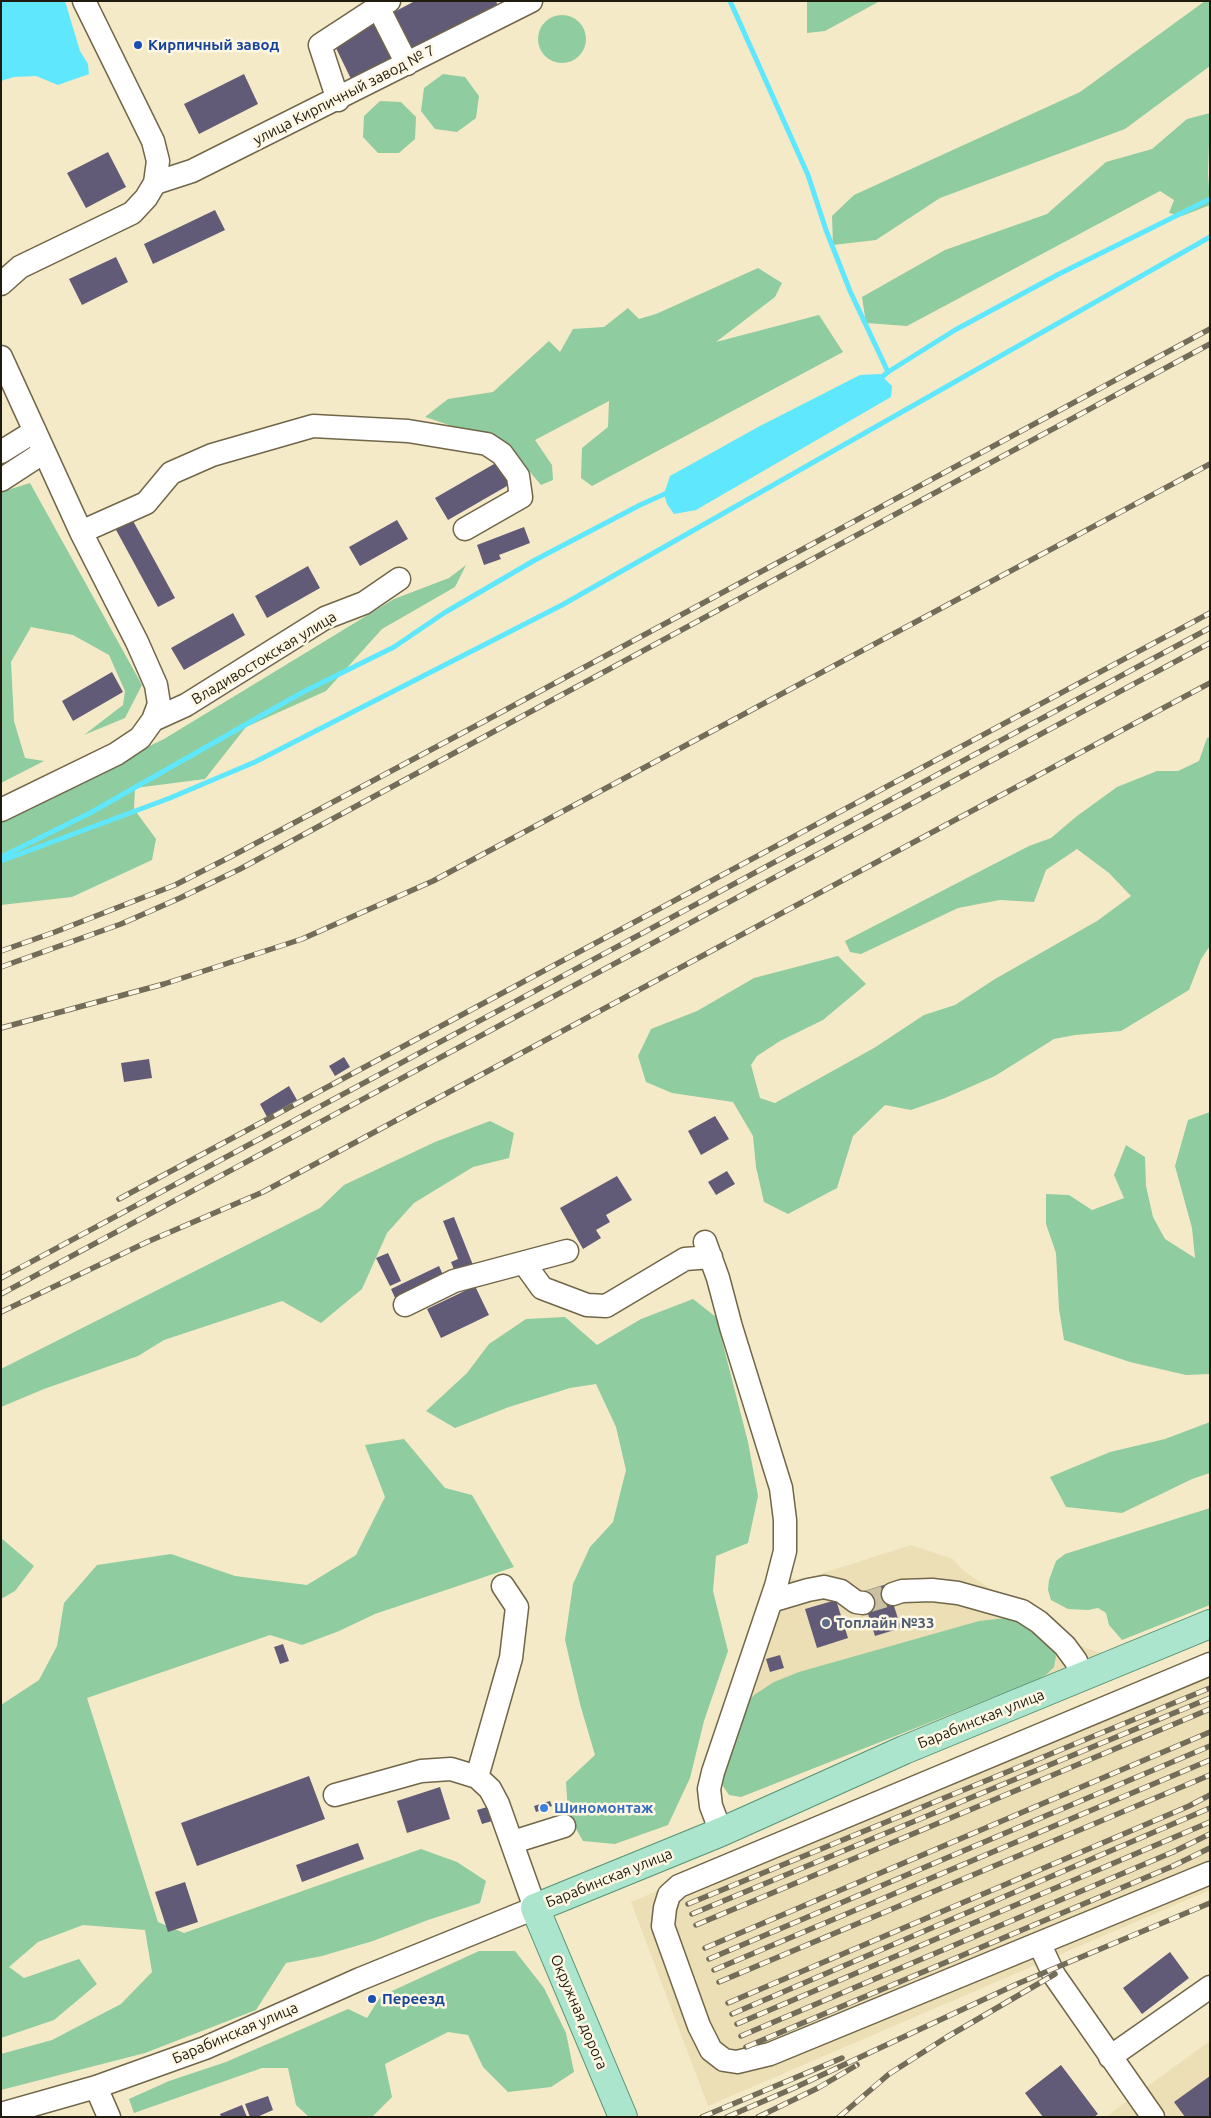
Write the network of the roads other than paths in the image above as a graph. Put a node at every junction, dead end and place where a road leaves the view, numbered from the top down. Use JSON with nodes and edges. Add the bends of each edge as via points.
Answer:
{"nodes":[{"id":1,"x":84,"y":1,"type":"edge"},
{"id":2,"x":384,"y":4,"type":"edge"},
{"id":3,"x":517,"y":4,"type":"edge"},
{"id":4,"x":407,"y":64,"type":"junction"},
{"id":5,"x":338,"y":100,"type":"junction"},
{"id":6,"x":155,"y":183,"type":"junction"},
{"id":7,"x":1,"y":284,"type":"edge"},
{"id":8,"x":1,"y":356,"type":"edge"},
{"id":9,"x":35,"y":431,"type":"junction"},
{"id":10,"x":1,"y":452,"type":"edge"},
{"id":11,"x":44,"y":452,"type":"junction"},
{"id":12,"x":1,"y":480,"type":"edge"},
{"id":13,"x":465,"y":529,"type":"dead end"},
{"id":14,"x":81,"y":532,"type":"junction"},
{"id":15,"x":399,"y":579,"type":"dead end"},
{"id":16,"x":153,"y":720,"type":"junction"},
{"id":17,"x":1,"y":810,"type":"edge"},
{"id":18,"x":568,"y":1251,"type":"dead end"},
{"id":19,"x":524,"y":1263,"type":"junction"},
{"id":20,"x":405,"y":1305,"type":"dead end"},
{"id":21,"x":503,"y":1586,"type":"dead end"},
{"id":22,"x":893,"y":1594,"type":"tunnel mouth"},
{"id":23,"x":771,"y":1601,"type":"junction"},
{"id":24,"x":863,"y":1603,"type":"dead end"},
{"id":25,"x":1210,"y":1624,"type":"edge"},
{"id":26,"x":1210,"y":1664,"type":"edge"},
{"id":27,"x":1082,"y":1677,"type":"junction"},
{"id":28,"x":477,"y":1777,"type":"junction"},
{"id":29,"x":335,"y":1795,"type":"dead end"},
{"id":30,"x":564,"y":1826,"type":"dead end"},
{"id":31,"x":721,"y":1832,"type":"junction"},
{"id":32,"x":513,"y":1842,"type":"junction"},
{"id":33,"x":1210,"y":1873,"type":"edge"},
{"id":34,"x":535,"y":1908,"type":"junction"},
{"id":35,"x":1041,"y":1947,"type":"dead end"},
{"id":36,"x":1210,"y":1987,"type":"edge"},
{"id":37,"x":1110,"y":2057,"type":"junction"},
{"id":38,"x":96,"y":2087,"type":"junction"},
{"id":39,"x":1,"y":2114,"type":"edge"},
{"id":40,"x":109,"y":2117,"type":"edge"},
{"id":41,"x":623,"y":2117,"type":"edge"},
{"id":42,"x":1153,"y":2117,"type":"edge"}],
"edges":[{"from":1,"to":6,"type":"street","via":[[153,141],[158,161]]},
{"from":2,"to":4,"type":"street"},
{"from":2,"to":5,"type":"street","via":[[320,45]]},
{"from":3,"to":4,"type":"street","name":"улица Кирпичный завод № 7"},
{"from":4,"to":5,"type":"street","name":"улица Кирпичный завод № 7"},
{"from":5,"to":6,"type":"street","name":"улица Кирпичный завод № 7","via":[[192,171]]},
{"from":6,"to":7,"type":"street","via":[[132,213],[20,267]]},
{"from":8,"to":9,"type":"street"},
{"from":9,"to":10,"type":"street"},
{"from":9,"to":11,"type":"street"},
{"from":11,"to":12,"type":"street"},
{"from":11,"to":14,"type":"street"},
{"from":13,"to":14,"type":"street","via":[[521,497],[518,476],[502,454],[487,444],[408,431],[313,426],[212,455],[171,473],[146,502]]},
{"from":14,"to":16,"type":"street","via":[[156,686],[159,704]]},
{"from":15,"to":16,"type":"street","name":"Владивостокская улица","via":[[364,602],[325,618],[186,705]]},
{"from":16,"to":17,"type":"street","via":[[140,738],[116,754]]},
{"from":18,"to":19,"type":"street"},
{"from":19,"to":20,"type":"street","via":[[454,1281]]},
{"from":19,"to":23,"type":"street","via":[[542,1288],[587,1305],[606,1306],[708,1249],[781,1488],[785,1551]]},
{"from":21,"to":28,"type":"street","via":[[517,1607],[511,1658]]},
{"from":22,"to":27,"type":"street","via":[[932,1590],[958,1592],[1022,1611],[1065,1646]]},
{"from":23,"to":24,"type":"street","via":[[824,1588],[841,1591]]},
{"from":23,"to":31,"type":"street","via":[[709,1789],[711,1806]]},
{"from":25,"to":27,"type":"main road","name":"Барабинская улица"},
{"from":26,"to":33,"type":"street","via":[[679,1886],[669,1895],[663,1926],[699,2026],[711,2050],[724,2060],[737,2062],[770,2054]]},
{"from":27,"to":31,"type":"main road","name":"Барабинская улица","via":[[904,1750]]},
{"from":28,"to":29,"type":"street","via":[[452,1768],[421,1771]]},
{"from":28,"to":32,"type":"street","via":[[490,1789]]},
{"from":30,"to":32,"type":"street"},
{"from":31,"to":34,"type":"main road","name":"Барабинская улица"},
{"from":32,"to":34,"type":"street"},
{"from":34,"to":38,"type":"street","name":"Барабинская улица","via":[[360,1979],[205,2048]]},
{"from":34,"to":41,"type":"main road","name":"Окружная дорога"},
{"from":35,"to":37,"type":"street","via":[[1054,1975]]},
{"from":36,"to":37,"type":"street"},
{"from":37,"to":42,"type":"street"},
{"from":38,"to":39,"type":"street","name":"Барабинская улица"},
{"from":38,"to":40,"type":"street"}]}
